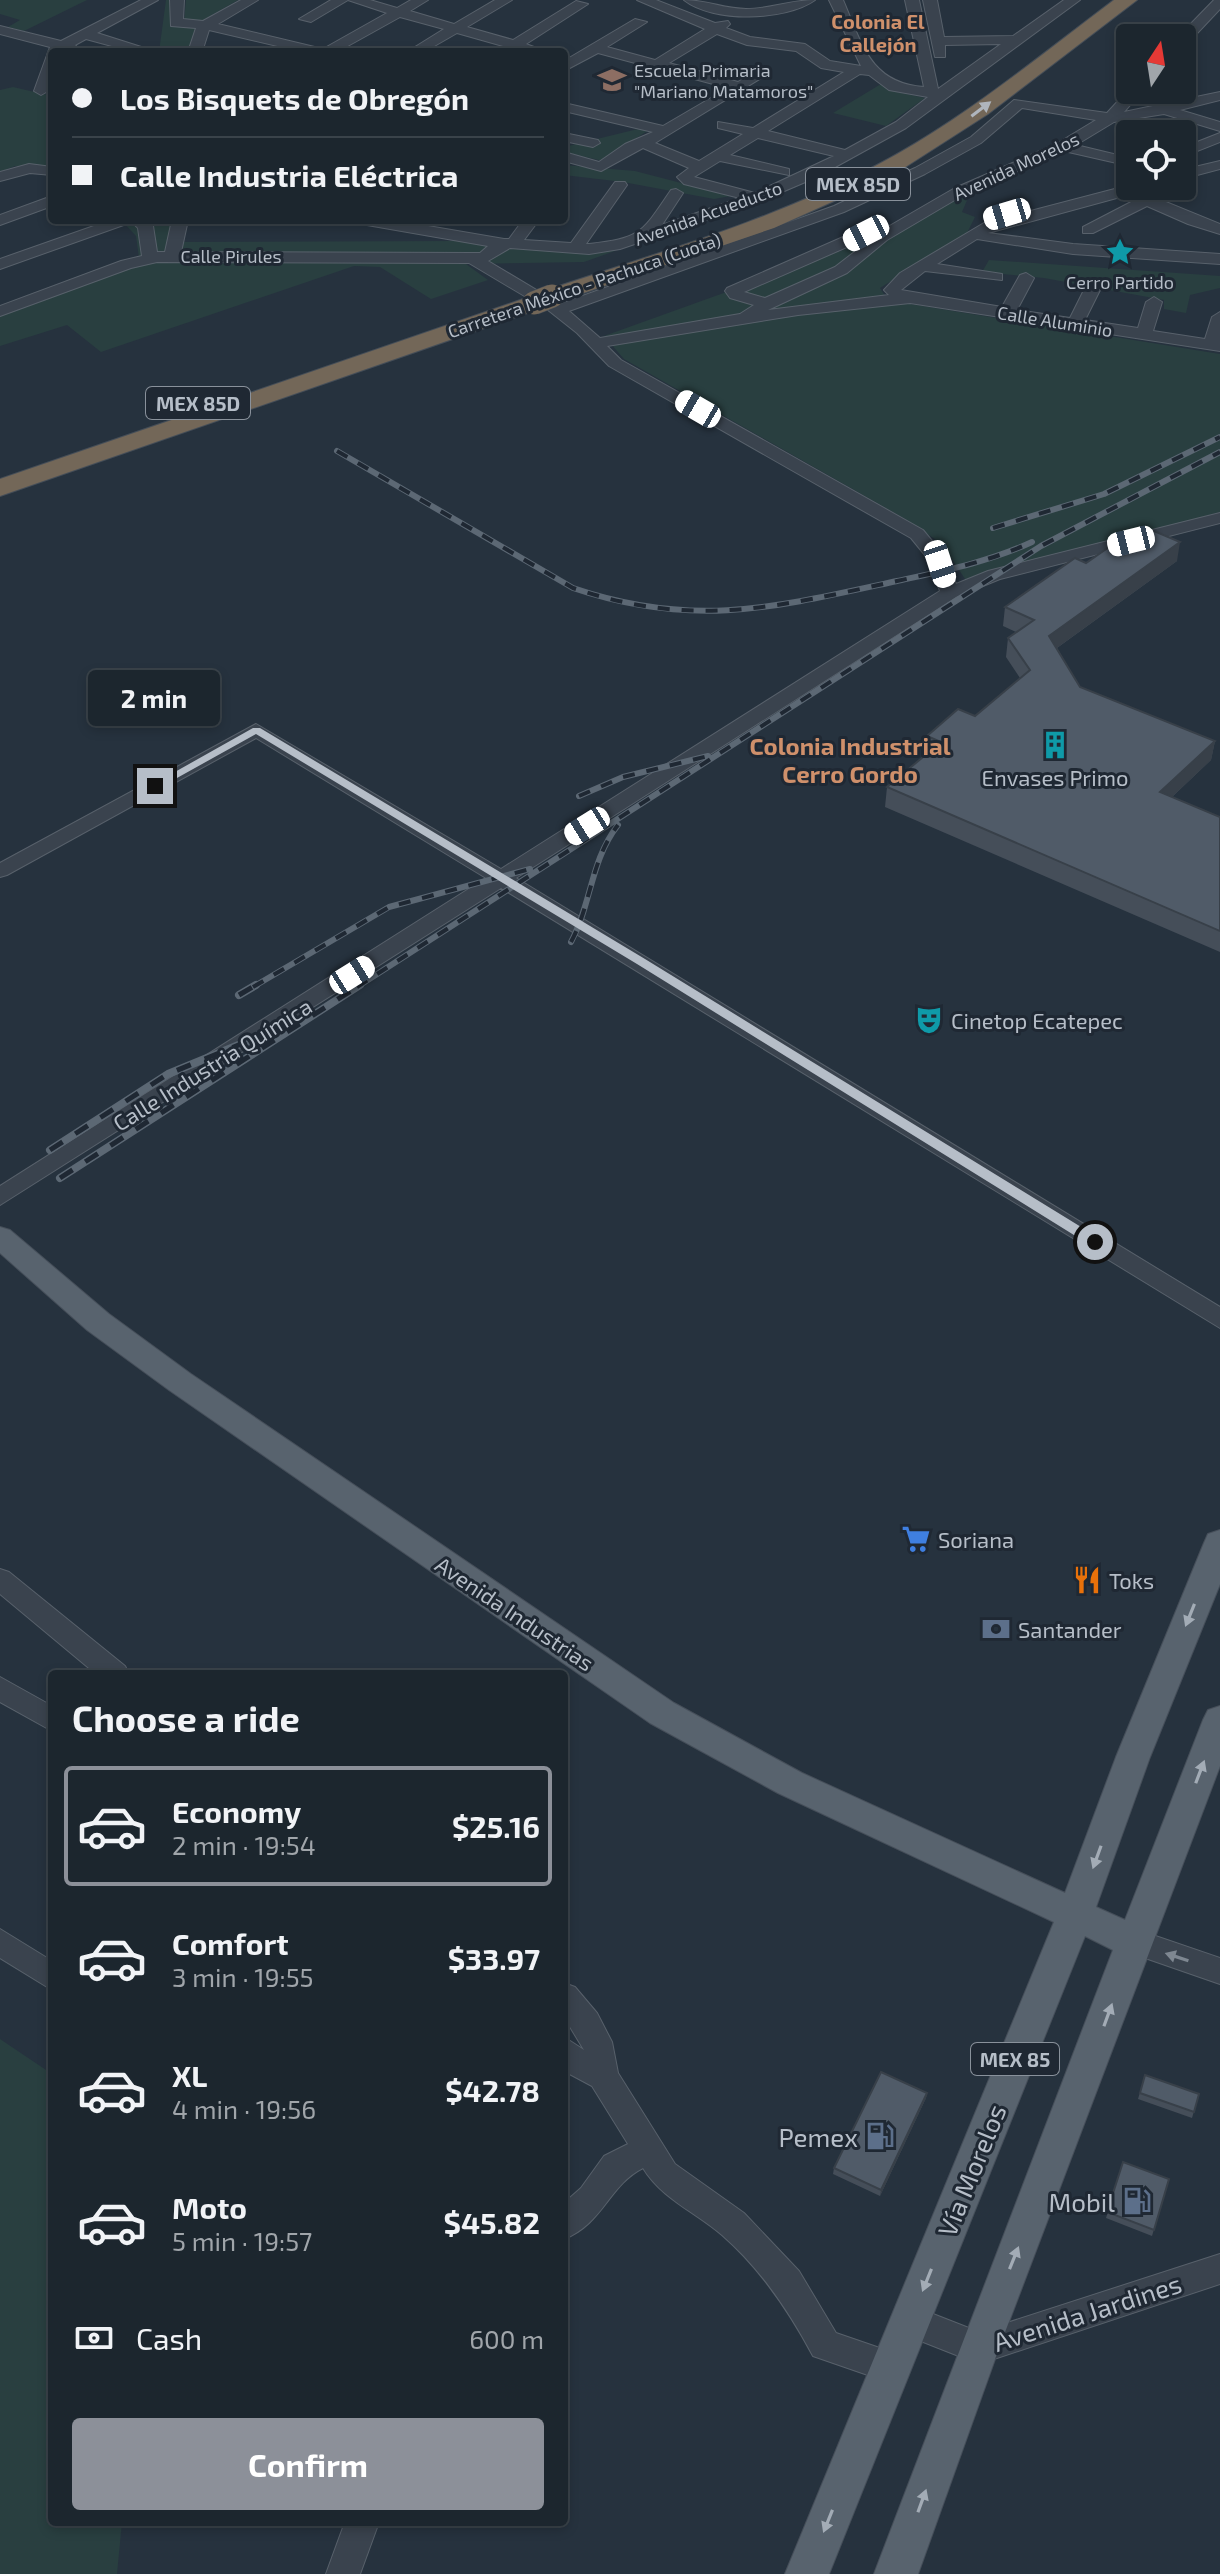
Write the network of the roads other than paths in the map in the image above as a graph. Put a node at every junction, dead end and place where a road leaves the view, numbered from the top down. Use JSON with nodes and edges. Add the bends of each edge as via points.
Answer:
{"nodes":[{"id":1,"x":151,"y":0,"type":"edge"},
{"id":2,"x":177,"y":0,"type":"edge"},
{"id":3,"x":251,"y":0,"type":"edge"},
{"id":4,"x":341,"y":0,"type":"edge"},
{"id":5,"x":355,"y":0,"type":"edge"},
{"id":6,"x":421,"y":0,"type":"edge"},
{"id":7,"x":505,"y":0,"type":"edge"},
{"id":8,"x":644,"y":0,"type":"edge"},
{"id":9,"x":691,"y":0,"type":"edge"},
{"id":10,"x":808,"y":0,"type":"edge"},
{"id":11,"x":836,"y":0,"type":"edge"},
{"id":12,"x":912,"y":0,"type":"edge"},
{"id":13,"x":930,"y":0,"type":"edge"},
{"id":14,"x":1073,"y":0,"type":"edge"},
{"id":15,"x":1101,"y":0,"type":"edge"},
{"id":16,"x":1127,"y":0,"type":"edge"},
{"id":17,"x":1220,"y":1,"type":"edge"},
{"id":18,"x":581,"y":4,"type":"dead end"},
{"id":19,"x":399,"y":12,"type":"junction"},
{"id":20,"x":640,"y":22,"type":"dead end"},
{"id":21,"x":729,"y":22,"type":"dead end"},
{"id":22,"x":206,"y":25,"type":"junction"},
{"id":23,"x":992,"y":25,"type":"dead end"},
{"id":24,"x":1039,"y":25,"type":"junction"},
{"id":25,"x":1196,"y":26,"type":"edge"},
{"id":26,"x":713,"y":28,"type":"junction"},
{"id":27,"x":56,"y":29,"type":"dead end"},
{"id":28,"x":454,"y":29,"type":"junction"},
{"id":29,"x":0,"y":31,"type":"edge"},
{"id":30,"x":82,"y":35,"type":"junction"},
{"id":31,"x":1019,"y":40,"type":"junction"},
{"id":32,"x":937,"y":41,"type":"junction"},
{"id":33,"x":344,"y":43,"type":"junction"},
{"id":34,"x":61,"y":46,"type":"junction"},
{"id":35,"x":58,"y":48,"type":"edge"},
{"id":36,"x":69,"y":48,"type":"edge"},
{"id":37,"x":134,"y":48,"type":"edge"},
{"id":38,"x":197,"y":48,"type":"edge"},
{"id":39,"x":303,"y":48,"type":"edge"},
{"id":40,"x":335,"y":48,"type":"edge"},
{"id":41,"x":421,"y":48,"type":"edge"},
{"id":42,"x":508,"y":48,"type":"edge"},
{"id":43,"x":595,"y":48,"type":"junction"},
{"id":44,"x":568,"y":62,"type":"edge"},
{"id":45,"x":48,"y":64,"type":"edge"},
{"id":46,"x":658,"y":64,"type":"junction"},
{"id":47,"x":858,"y":69,"type":"junction"},
{"id":48,"x":764,"y":72,"type":"dead end"},
{"id":49,"x":875,"y":72,"type":"junction"},
{"id":50,"x":941,"y":83,"type":"junction"},
{"id":51,"x":738,"y":86,"type":"junction"},
{"id":52,"x":41,"y":91,"type":"dead end"},
{"id":53,"x":1220,"y":96,"type":"edge"},
{"id":54,"x":1123,"y":104,"type":"edge"},
{"id":55,"x":568,"y":108,"type":"edge"},
{"id":56,"x":1220,"y":108,"type":"edge"},
{"id":57,"x":1163,"y":110,"type":"junction"},
{"id":58,"x":1179,"y":114,"type":"junction"},
{"id":59,"x":1110,"y":118,"type":"junction"},
{"id":60,"x":723,"y":125,"type":"dead end"},
{"id":61,"x":1220,"y":127,"type":"edge"},
{"id":62,"x":664,"y":130,"type":"junction"},
{"id":63,"x":755,"y":133,"type":"junction"},
{"id":64,"x":1220,"y":137,"type":"edge"},
{"id":65,"x":568,"y":138,"type":"edge"},
{"id":66,"x":593,"y":143,"type":"dead end"},
{"id":67,"x":644,"y":143,"type":"junction"},
{"id":68,"x":1196,"y":145,"type":"edge"},
{"id":69,"x":1063,"y":146,"type":"junction"},
{"id":70,"x":849,"y":155,"type":"junction"},
{"id":71,"x":718,"y":156,"type":"junction"},
{"id":72,"x":568,"y":157,"type":"edge"},
{"id":73,"x":946,"y":157,"type":"junction"},
{"id":74,"x":1116,"y":159,"type":"edge"},
{"id":75,"x":1026,"y":162,"type":"junction"},
{"id":76,"x":1220,"y":165,"type":"edge"},
{"id":77,"x":699,"y":167,"type":"junction"},
{"id":78,"x":48,"y":170,"type":"edge"},
{"id":79,"x":1196,"y":171,"type":"edge"},
{"id":80,"x":784,"y":172,"type":"dead end"},
{"id":81,"x":949,"y":175,"type":"dead end"},
{"id":82,"x":0,"y":177,"type":"edge"},
{"id":83,"x":1196,"y":178,"type":"edge"},
{"id":84,"x":1220,"y":183,"type":"edge"},
{"id":85,"x":620,"y":185,"type":"dead end"},
{"id":86,"x":1116,"y":186,"type":"edge"},
{"id":87,"x":1116,"y":187,"type":"edge"},
{"id":88,"x":676,"y":193,"type":"dead end"},
{"id":89,"x":756,"y":198,"type":"junction"},
{"id":90,"x":1134,"y":200,"type":"edge"},
{"id":91,"x":1157,"y":200,"type":"edge"},
{"id":92,"x":48,"y":202,"type":"edge"},
{"id":93,"x":972,"y":203,"type":"dead end"},
{"id":94,"x":0,"y":220,"type":"edge"},
{"id":95,"x":1004,"y":220,"type":"junction"},
{"id":96,"x":887,"y":222,"type":"dead end"},
{"id":97,"x":114,"y":224,"type":"edge"},
{"id":98,"x":143,"y":224,"type":"edge"},
{"id":99,"x":179,"y":224,"type":"edge"},
{"id":100,"x":423,"y":224,"type":"edge"},
{"id":101,"x":528,"y":224,"type":"edge"},
{"id":102,"x":460,"y":227,"type":"edge"},
{"id":103,"x":1220,"y":229,"type":"edge"},
{"id":104,"x":1088,"y":230,"type":"dead end"},
{"id":105,"x":974,"y":234,"type":"junction"},
{"id":106,"x":647,"y":236,"type":"junction"},
{"id":107,"x":486,"y":238,"type":"junction"},
{"id":108,"x":757,"y":239,"type":"junction"},
{"id":109,"x":0,"y":241,"type":"edge"},
{"id":110,"x":510,"y":244,"type":"junction"},
{"id":111,"x":575,"y":248,"type":"junction"},
{"id":112,"x":173,"y":252,"type":"junction"},
{"id":113,"x":377,"y":252,"type":"junction"},
{"id":114,"x":22,"y":256,"type":"junction"},
{"id":115,"x":150,"y":258,"type":"junction"},
{"id":116,"x":472,"y":258,"type":"junction"},
{"id":117,"x":1220,"y":259,"type":"edge"},
{"id":118,"x":803,"y":262,"type":"junction"},
{"id":119,"x":0,"y":264,"type":"edge"},
{"id":120,"x":922,"y":266,"type":"junction"},
{"id":121,"x":996,"y":277,"type":"dead end"},
{"id":122,"x":1026,"y":278,"type":"dead end"},
{"id":123,"x":1092,"y":290,"type":"dead end"},
{"id":124,"x":540,"y":298,"type":"junction"},
{"id":125,"x":910,"y":298,"type":"junction"},
{"id":126,"x":1154,"y":302,"type":"dead end"},
{"id":127,"x":765,"y":303,"type":"junction"},
{"id":128,"x":0,"y":311,"type":"edge"},
{"id":129,"x":1007,"y":313,"type":"junction"},
{"id":130,"x":1220,"y":317,"type":"edge"},
{"id":131,"x":745,"y":318,"type":"junction"},
{"id":132,"x":1075,"y":324,"type":"junction"},
{"id":133,"x":1144,"y":335,"type":"junction"},
{"id":134,"x":595,"y":344,"type":"junction"},
{"id":135,"x":1216,"y":346,"type":"edge"},
{"id":136,"x":0,"y":472,"type":"edge"},
{"id":137,"x":0,"y":488,"type":"edge"},
{"id":138,"x":1220,"y":518,"type":"edge"},
{"id":139,"x":950,"y":593,"type":"junction"},
{"id":140,"x":0,"y":871,"type":"edge"},
{"id":141,"x":503,"y":879,"type":"junction"},
{"id":142,"x":0,"y":1197,"type":"edge"},
{"id":143,"x":0,"y":1237,"type":"edge"},
{"id":144,"x":1220,"y":1319,"type":"edge"},
{"id":145,"x":1220,"y":1543,"type":"edge"},
{"id":146,"x":0,"y":1579,"type":"edge"},
{"id":147,"x":110,"y":1670,"type":"edge"},
{"id":148,"x":0,"y":1688,"type":"edge"},
{"id":149,"x":48,"y":1718,"type":"edge"},
{"id":150,"x":1220,"y":1720,"type":"edge"},
{"id":151,"x":1074,"y":1916,"type":"junction"},
{"id":152,"x":0,"y":1942,"type":"edge"},
{"id":153,"x":1135,"y":1942,"type":"junction"},
{"id":154,"x":1220,"y":1971,"type":"edge"},
{"id":155,"x":48,"y":1974,"type":"edge"},
{"id":156,"x":568,"y":2001,"type":"edge"},
{"id":157,"x":568,"y":2055,"type":"edge"},
{"id":158,"x":603,"y":2076,"type":"junction"},
{"id":159,"x":647,"y":2150,"type":"junction"},
{"id":160,"x":568,"y":2220,"type":"edge"},
{"id":161,"x":1220,"y":2269,"type":"edge"},
{"id":162,"x":910,"y":2321,"type":"junction"},
{"id":163,"x":979,"y":2348,"type":"junction"},
{"id":164,"x":891,"y":2367,"type":"junction"},
{"id":165,"x":361,"y":2526,"type":"edge"},
{"id":166,"x":343,"y":2574,"type":"edge"},
{"id":167,"x":807,"y":2574,"type":"edge"},
{"id":168,"x":896,"y":2574,"type":"edge"}],
"edges":[{"from":1,"to":30,"type":"street"},
{"from":2,"to":22,"type":"street","via":[[175,23]]},
{"from":3,"to":22,"type":"street"},
{"from":4,"to":33,"type":"street","via":[[306,26]]},
{"from":5,"to":19,"type":"street"},
{"from":6,"to":19,"type":"street"},
{"from":7,"to":28,"type":"street"},
{"from":8,"to":26,"type":"street"},
{"from":9,"to":10,"type":"street","via":[[748,15]]},
{"from":11,"to":49,"type":"street"},
{"from":12,"to":50,"type":"street"},
{"from":13,"to":32,"type":"street"},
{"from":14,"to":24,"type":"street","name":"Avenida Acueducto"},
{"from":15,"to":124,"type":"highway","name":"Carretera México - Pachuca (Cuota)","number":"MEX 85D","via":[[930,124],[854,169]]},
{"from":124,"to":16,"type":"highway","name":"Carretera México - Pachuca (Cuota)","number":"MEX 85D","one_way":true,"via":[[763,223],[872,177],[969,117]]},
{"from":17,"to":25,"type":"street"},
{"from":18,"to":42,"type":"street"},
{"from":19,"to":28,"type":"street"},
{"from":19,"to":33,"type":"street"},
{"from":20,"to":43,"type":"street"},
{"from":21,"to":26,"type":"street"},
{"from":22,"to":38,"type":"street"},
{"from":22,"to":39,"type":"street"},
{"from":23,"to":24,"type":"street"},
{"from":24,"to":31,"type":"street","name":"Avenida Acueducto"},
{"from":26,"to":46,"type":"street"},
{"from":26,"to":47,"type":"street","via":[[747,41],[800,47],[820,62]]},
{"from":27,"to":30,"type":"street"},
{"from":28,"to":41,"type":"street"},
{"from":28,"to":42,"type":"street"},
{"from":29,"to":34,"type":"street"},
{"from":30,"to":34,"type":"street"},
{"from":30,"to":37,"type":"street"},
{"from":31,"to":32,"type":"street"},
{"from":31,"to":50,"type":"street","name":"Avenida Acueducto"},
{"from":32,"to":50,"type":"street"},
{"from":33,"to":40,"type":"street"},
{"from":34,"to":35,"type":"street"},
{"from":34,"to":36,"type":"street"},
{"from":43,"to":44,"type":"street"},
{"from":43,"to":46,"type":"street"},
{"from":45,"to":52,"type":"street"},
{"from":46,"to":51,"type":"street"},
{"from":47,"to":49,"type":"street"},
{"from":47,"to":63,"type":"street"},
{"from":48,"to":51,"type":"street"},
{"from":49,"to":50,"type":"street","via":[[895,88]]},
{"from":50,"to":70,"type":"street","name":"Avenida Acueducto","via":[[901,125]]},
{"from":51,"to":62,"type":"street"},
{"from":53,"to":57,"type":"street"},
{"from":54,"to":59,"type":"street","name":"Avenida Morelos"},
{"from":55,"to":62,"type":"street"},
{"from":56,"to":58,"type":"street"},
{"from":57,"to":58,"type":"street"},
{"from":57,"to":59,"type":"street"},
{"from":58,"to":61,"type":"street"},
{"from":59,"to":69,"type":"street","name":"Avenida Morelos"},
{"from":59,"to":73,"type":"street","via":[[1019,103],[976,140]]},
{"from":60,"to":63,"type":"street"},
{"from":62,"to":67,"type":"street"},
{"from":63,"to":70,"type":"street"},
{"from":63,"to":71,"type":"street"},
{"from":64,"to":68,"type":"street"},
{"from":65,"to":66,"type":"street"},
{"from":67,"to":72,"type":"street","via":[[599,167]]},
{"from":67,"to":77,"type":"street"},
{"from":69,"to":74,"type":"street"},
{"from":69,"to":75,"type":"street","name":"Avenida Morelos"},
{"from":70,"to":89,"type":"street","name":"Avenida Acueducto"},
{"from":71,"to":77,"type":"street"},
{"from":71,"to":80,"type":"street"},
{"from":73,"to":81,"type":"street"},
{"from":73,"to":108,"type":"street","via":[[839,209]]},
{"from":75,"to":93,"type":"street","via":[[1024,170]]},
{"from":75,"to":127,"type":"street","name":"Avenida Morelos","via":[[960,191],[873,242],[841,270]]},
{"from":76,"to":79,"type":"street"},
{"from":77,"to":89,"type":"street","via":[[684,178]]},
{"from":78,"to":82,"type":"street","via":[[29,168]]},
{"from":83,"to":84,"type":"street"},
{"from":85,"to":111,"type":"street"},
{"from":86,"to":95,"type":"street","via":[[979,223]]},
{"from":87,"to":95,"type":"street"},
{"from":88,"to":106,"type":"street"},
{"from":89,"to":106,"type":"street","name":"Avenida Acueducto"},
{"from":90,"to":104,"type":"street"},
{"from":91,"to":103,"type":"street","via":[[1193,221]]},
{"from":92,"to":94,"type":"street"},
{"from":95,"to":105,"type":"street"},
{"from":96,"to":118,"type":"street"},
{"from":97,"to":114,"type":"street"},
{"from":98,"to":115,"type":"street"},
{"from":99,"to":112,"type":"street"},
{"from":100,"to":102,"type":"street"},
{"from":101,"to":110,"type":"street"},
{"from":102,"to":107,"type":"street"},
{"from":105,"to":117,"type":"street","via":[[1073,249]]},
{"from":105,"to":120,"type":"street"},
{"from":106,"to":111,"type":"street","name":"Avenida Acueducto","via":[[608,248]]},
{"from":107,"to":110,"type":"street"},
{"from":107,"to":113,"type":"street","name":"Calle Pirules"},
{"from":108,"to":118,"type":"street"},
{"from":108,"to":124,"type":"street"},
{"from":109,"to":114,"type":"street"},
{"from":110,"to":111,"type":"street","name":"Avenida Acueducto"},
{"from":110,"to":116,"type":"street"},
{"from":112,"to":113,"type":"street","name":"Calle Pirules"},
{"from":112,"to":115,"type":"street","name":"Calle Pirules"},
{"from":113,"to":116,"type":"street","name":"Calle Pirules"},
{"from":114,"to":119,"type":"street"},
{"from":115,"to":128,"type":"street","name":"Calle Pirules"},
{"from":116,"to":124,"type":"street"},
{"from":118,"to":127,"type":"street","via":[[733,291]]},
{"from":120,"to":121,"type":"street"},
{"from":120,"to":125,"type":"street","name":"Calle Aluminio","via":[[892,290]]},
{"from":122,"to":129,"type":"street"},
{"from":123,"to":132,"type":"street"},
{"from":124,"to":134,"type":"street"},
{"from":124,"to":136,"type":"highway","name":"Carretera México - Pachuca (Cuota)","number":"MEX 85D"},
{"from":124,"to":137,"type":"highway","name":"Carretera México - Pachuca (Cuota)","number":"MEX 85D"},
{"from":125,"to":129,"type":"street","name":"Calle Aluminio"},
{"from":125,"to":131,"type":"street","name":"Avenida Morelos"},
{"from":126,"to":133,"type":"street"},
{"from":127,"to":131,"type":"street","name":"Avenida Morelos"},
{"from":129,"to":132,"type":"street","name":"Calle Aluminio"},
{"from":130,"to":135,"type":"street"},
{"from":131,"to":134,"type":"street","name":"Avenida Morelos"},
{"from":132,"to":133,"type":"street","name":"Calle Aluminio"},
{"from":133,"to":135,"type":"street","name":"Calle Aluminio"},
{"from":134,"to":139,"type":"street","via":[[615,363],[917,534],[940,564]]},
{"from":138,"to":139,"type":"street","name":"Calle Industria Química","via":[[994,575]]},
{"from":139,"to":141,"type":"street","name":"Calle Industria Química"},
{"from":140,"to":141,"type":"street","via":[[256,730]]},
{"from":141,"to":142,"type":"street","name":"Calle Industria Química"},
{"from":141,"to":144,"type":"street"},
{"from":143,"to":151,"type":"main road","name":"Avenida Industrias","via":[[98,1322],[180,1382],[662,1713],[790,1783]]},
{"from":145,"to":151,"type":"main road","name":"Vía Morelos","number":"MEX 85","one_way":true},
{"from":146,"to":147,"type":"street"},
{"from":148,"to":149,"type":"street"},
{"from":153,"to":150,"type":"main road","number":"MEX 85","one_way":true},
{"from":151,"to":153,"type":"main road","name":"Avenida Industrias"},
{"from":151,"to":162,"type":"main road","name":"Vía Morelos","number":"MEX 85","one_way":true},
{"from":152,"to":155,"type":"street"},
{"from":154,"to":153,"type":"street","one_way":true},
{"from":163,"to":153,"type":"main road","number":"MEX 85","one_way":true},
{"from":156,"to":158,"type":"street","via":[[595,2035]]},
{"from":157,"to":158,"type":"street"},
{"from":158,"to":159,"type":"street"},
{"from":159,"to":160,"type":"street","via":[[615,2166],[592,2199]]},
{"from":159,"to":164,"type":"street","via":[[674,2183],[733,2224],[777,2270],[801,2300],[825,2345]]},
{"from":161,"to":163,"type":"street","name":"Avenida Jardines"},
{"from":162,"to":163,"type":"street","name":"Avenida Jardines"},
{"from":162,"to":164,"type":"main road","name":"Vía Morelos","number":"MEX 85"},
{"from":168,"to":163,"type":"main road","number":"MEX 85","one_way":true},
{"from":164,"to":167,"type":"main road","name":"Vía Morelos","number":"MEX 85","one_way":true},
{"from":165,"to":166,"type":"street"}]}
